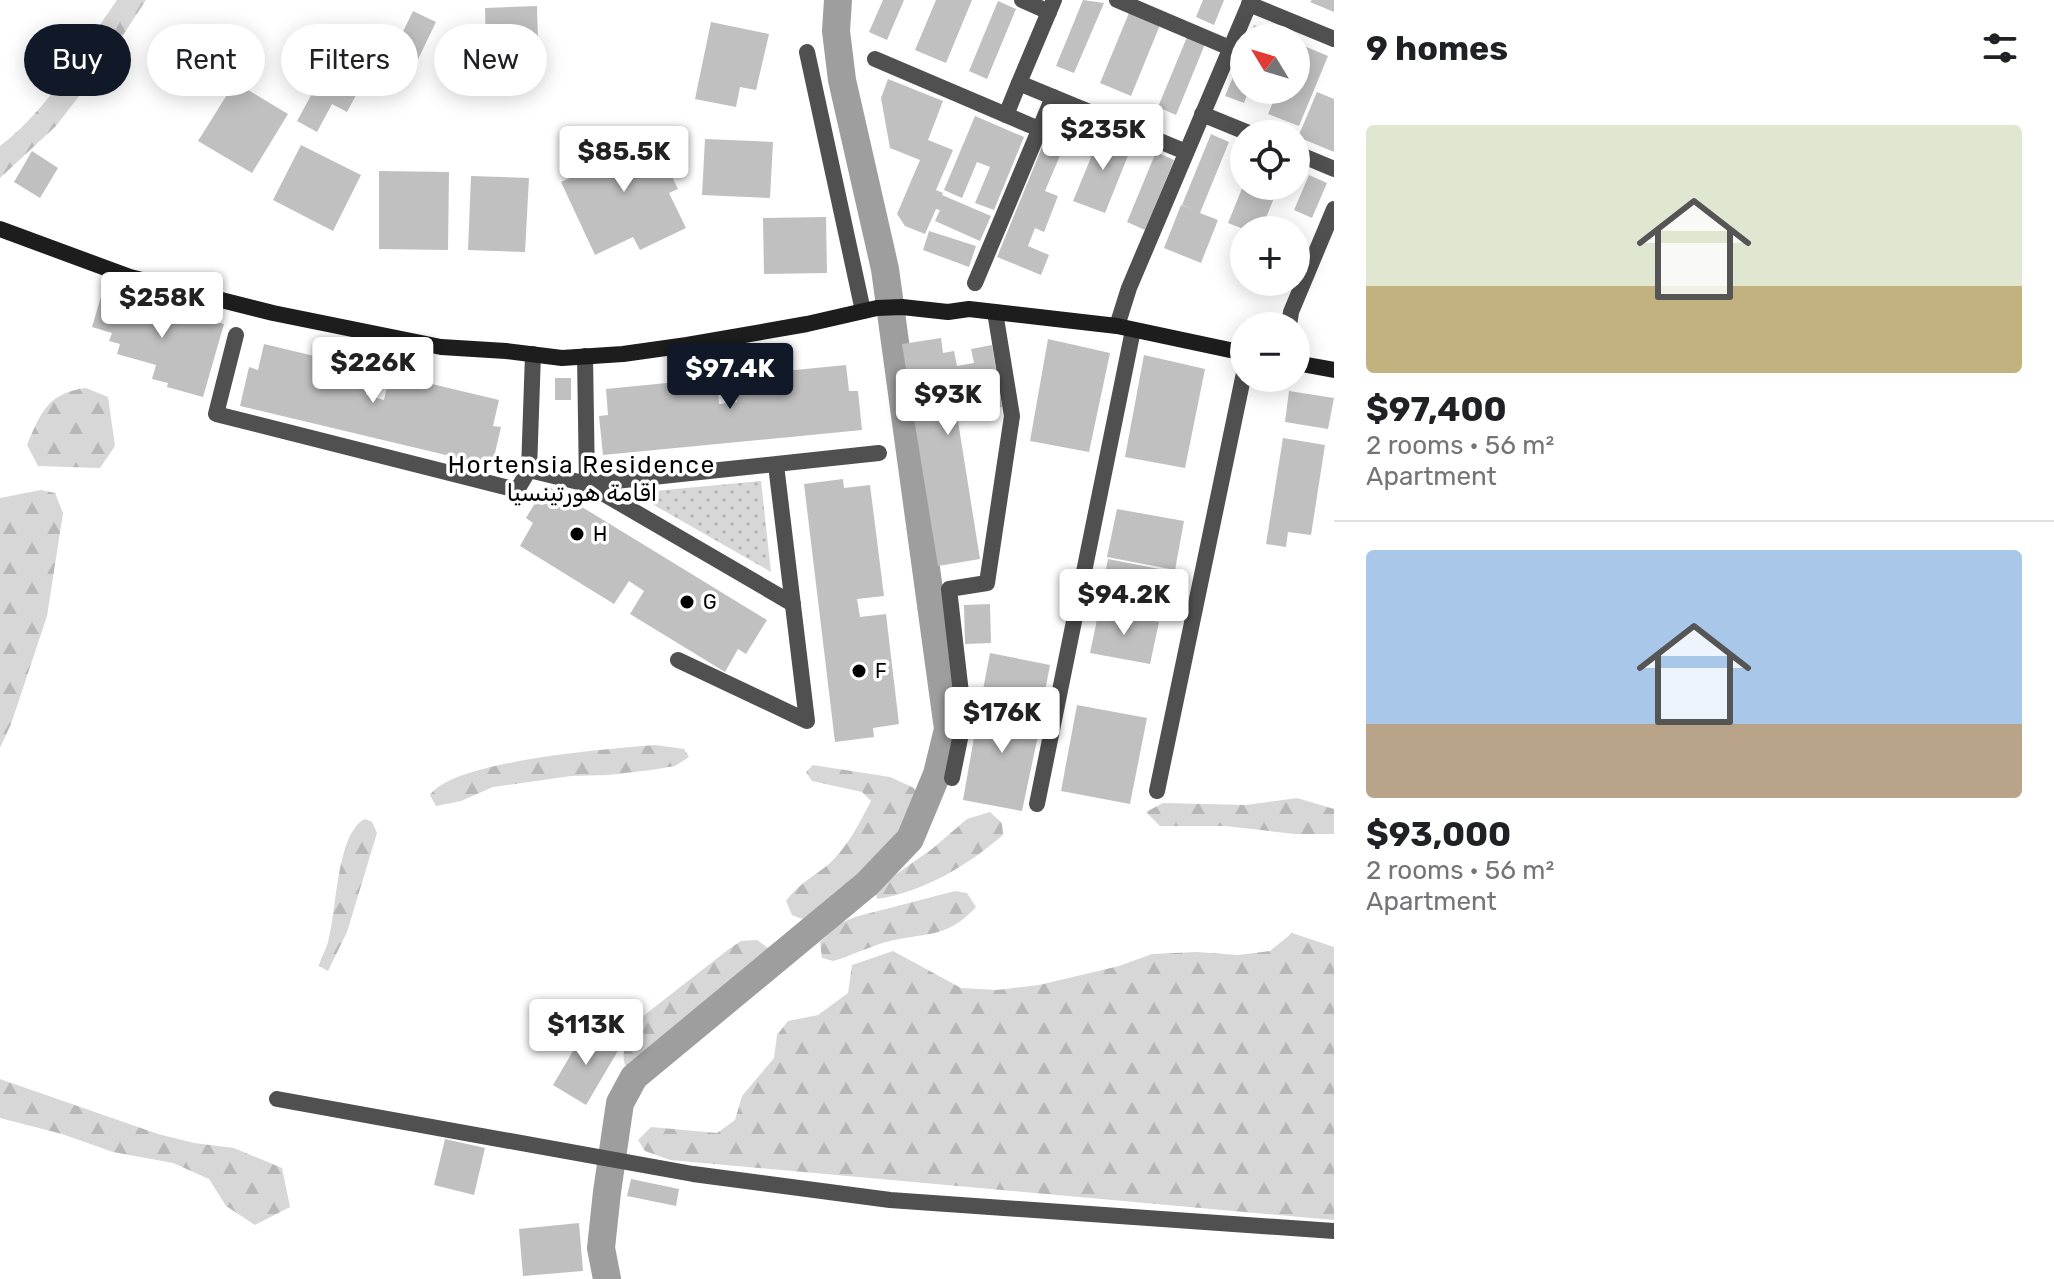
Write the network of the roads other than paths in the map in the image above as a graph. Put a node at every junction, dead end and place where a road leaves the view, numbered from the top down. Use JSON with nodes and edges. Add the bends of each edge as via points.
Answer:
{"nodes":[{"id":1,"x":1022,"y":0,"type":"edge"},
{"id":2,"x":1117,"y":0,"type":"edge"},
{"id":3,"x":1250,"y":2,"type":"edge"},
{"id":4,"x":1052,"y":6,"type":"edge"},
{"id":5,"x":1240,"y":24,"type":"edge"},
{"id":6,"x":1334,"y":39,"type":"edge"},
{"id":7,"x":1230,"y":48,"type":"joint"},
{"id":8,"x":807,"y":52,"type":"dead end"},
{"id":9,"x":875,"y":59,"type":"dead end"},
{"id":10,"x":1019,"y":83,"type":"junction"},
{"id":11,"x":1053,"y":97,"type":"junction"},
{"id":12,"x":1202,"y":114,"type":"junction"},
{"id":13,"x":1006,"y":115,"type":"junction"},
{"id":14,"x":1230,"y":125,"type":"edge"},
{"id":15,"x":1039,"y":129,"type":"junction"},
{"id":16,"x":1186,"y":152,"type":"junction"},
{"id":17,"x":1310,"y":159,"type":"edge"},
{"id":18,"x":1334,"y":169,"type":"edge"},
{"id":19,"x":1334,"y":209,"type":"edge"},
{"id":20,"x":0,"y":229,"type":"edge"},
{"id":21,"x":975,"y":283,"type":"dead end"},
{"id":22,"x":863,"y":311,"type":"junction"},
{"id":23,"x":995,"y":312,"type":"junction"},
{"id":24,"x":1291,"y":312,"type":"edge"},
{"id":25,"x":1125,"y":328,"type":"junction"},
{"id":26,"x":236,"y":335,"type":"dead end"},
{"id":27,"x":1230,"y":350,"type":"edge"},
{"id":28,"x":533,"y":354,"type":"junction"},
{"id":29,"x":585,"y":356,"type":"junction"},
{"id":30,"x":1310,"y":366,"type":"edge"},
{"id":31,"x":1334,"y":370,"type":"edge"},
{"id":32,"x":1240,"y":392,"type":"edge"},
{"id":33,"x":879,"y":453,"type":"dead end"},
{"id":34,"x":776,"y":465,"type":"junction"},
{"id":35,"x":529,"y":470,"type":"junction"},
{"id":36,"x":587,"y":484,"type":"junction"},
{"id":37,"x":793,"y":604,"type":"junction"},
{"id":38,"x":678,"y":660,"type":"dead end"},
{"id":39,"x":952,"y":778,"type":"dead end"},
{"id":40,"x":1157,"y":791,"type":"dead end"},
{"id":41,"x":1037,"y":804,"type":"dead end"},
{"id":42,"x":277,"y":1099,"type":"dead end"},
{"id":43,"x":1334,"y":1231,"type":"edge"}],
"edges":[{"from":1,"to":4,"type":"street"},
{"from":2,"to":7,"type":"street"},
{"from":3,"to":5,"type":"street"},
{"from":3,"to":6,"type":"street"},
{"from":4,"to":10,"type":"street"},
{"from":7,"to":12,"type":"street"},
{"from":8,"to":22,"type":"street"},
{"from":9,"to":13,"type":"street"},
{"from":10,"to":11,"type":"street"},
{"from":10,"to":13,"type":"street"},
{"from":11,"to":15,"type":"street"},
{"from":11,"to":16,"type":"street"},
{"from":12,"to":14,"type":"street"},
{"from":12,"to":16,"type":"street"},
{"from":13,"to":15,"type":"street"},
{"from":15,"to":21,"type":"street"},
{"from":16,"to":25,"type":"street","via":[[1129,288]]},
{"from":17,"to":18,"type":"street"},
{"from":19,"to":24,"type":"street"},
{"from":20,"to":28,"type":"main road","via":[[130,277],[273,313],[441,347]]},
{"from":22,"to":23,"type":"main road","via":[[902,307]]},
{"from":22,"to":29,"type":"main road","via":[[687,345]]},
{"from":23,"to":25,"type":"main road"},
{"from":23,"to":39,"type":"street","via":[[1012,416],[987,583],[949,589],[964,719]]},
{"from":25,"to":27,"type":"main road"},
{"from":25,"to":41,"type":"street"},
{"from":26,"to":35,"type":"street","via":[[216,414],[517,490]]},
{"from":28,"to":29,"type":"main road"},
{"from":28,"to":35,"type":"street"},
{"from":29,"to":36,"type":"street"},
{"from":30,"to":31,"type":"main road"},
{"from":32,"to":40,"type":"street"},
{"from":33,"to":34,"type":"street"},
{"from":34,"to":36,"type":"street"},
{"from":34,"to":37,"type":"street"},
{"from":35,"to":36,"type":"street"},
{"from":36,"to":37,"type":"street"},
{"from":37,"to":38,"type":"street","via":[[807,721]]},
{"from":42,"to":43,"type":"street","via":[[693,1174],[890,1200]]}]}
